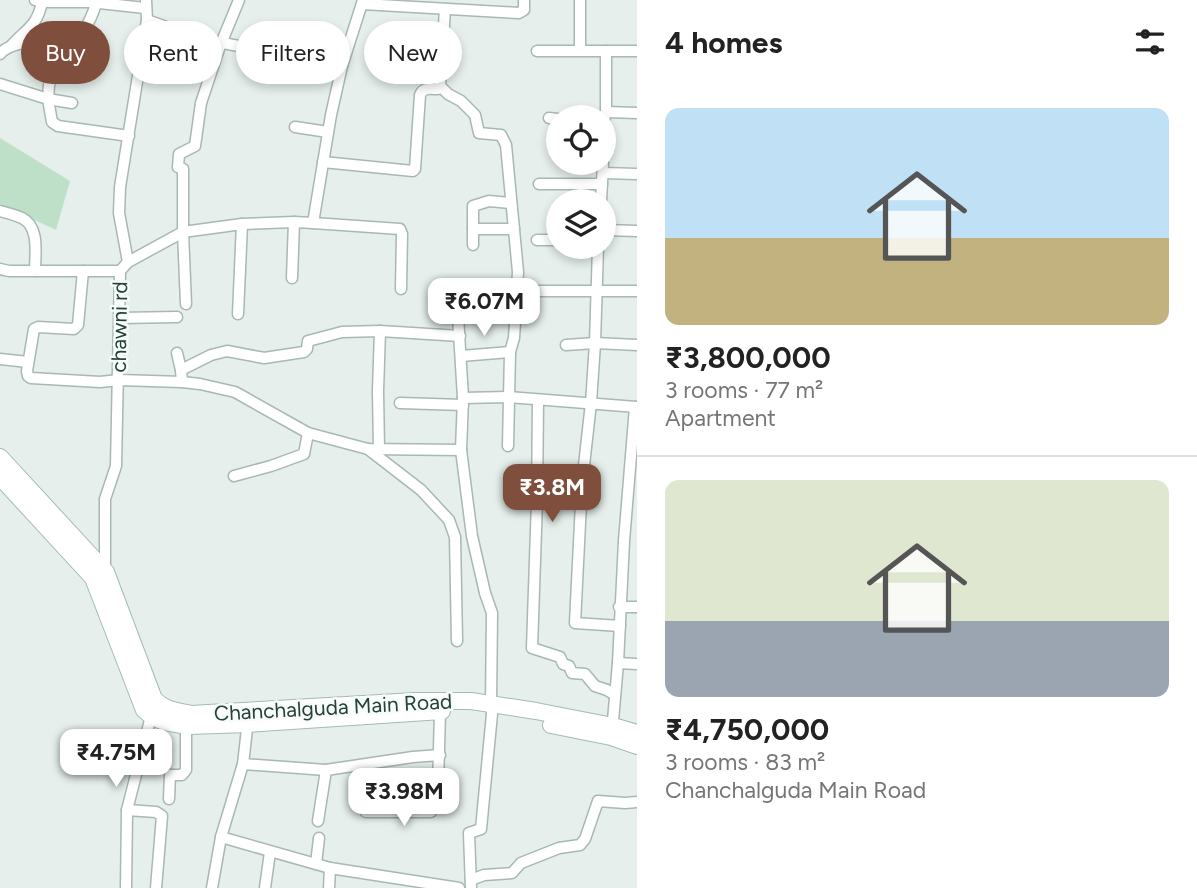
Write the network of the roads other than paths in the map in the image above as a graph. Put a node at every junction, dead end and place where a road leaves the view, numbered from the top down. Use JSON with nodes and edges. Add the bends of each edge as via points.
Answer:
{"nodes":[{"id":1,"x":239,"y":0,"type":"edge"},
{"id":2,"x":524,"y":0,"type":"edge"},
{"id":3,"x":580,"y":0,"type":"edge"},
{"id":4,"x":39,"y":1,"type":"edge"},
{"id":5,"x":92,"y":2,"type":"edge"},
{"id":6,"x":363,"y":2,"type":"edge"},
{"id":7,"x":146,"y":4,"type":"edge"},
{"id":8,"x":410,"y":4,"type":"edge"},
{"id":9,"x":446,"y":9,"type":"junction"},
{"id":10,"x":147,"y":20,"type":"junction"},
{"id":11,"x":90,"y":21,"type":"edge"},
{"id":12,"x":150,"y":21,"type":"edge"},
{"id":13,"x":350,"y":42,"type":"edge"},
{"id":14,"x":21,"y":44,"type":"edge"},
{"id":15,"x":222,"y":44,"type":"joint"},
{"id":16,"x":10,"y":46,"type":"junction"},
{"id":17,"x":236,"y":47,"type":"edge"},
{"id":18,"x":580,"y":50,"type":"junction"},
{"id":19,"x":537,"y":51,"type":"dead end"},
{"id":20,"x":606,"y":51,"type":"junction"},
{"id":21,"x":637,"y":51,"type":"edge"},
{"id":22,"x":0,"y":54,"type":"edge"},
{"id":23,"x":0,"y":84,"type":"edge"},
{"id":24,"x":49,"y":84,"type":"edge"},
{"id":25,"x":208,"y":84,"type":"edge"},
{"id":26,"x":338,"y":84,"type":"edge"},
{"id":27,"x":440,"y":86,"type":"junction"},
{"id":28,"x":48,"y":99,"type":"junction"},
{"id":29,"x":72,"y":103,"type":"dead end"},
{"id":30,"x":605,"y":105,"type":"edge"},
{"id":31,"x":637,"y":113,"type":"edge"},
{"id":32,"x":616,"y":115,"type":"edge"},
{"id":33,"x":295,"y":127,"type":"dead end"},
{"id":34,"x":328,"y":132,"type":"junction"},
{"id":35,"x":129,"y":136,"type":"junction"},
{"id":36,"x":323,"y":162,"type":"junction"},
{"id":37,"x":616,"y":173,"type":"edge"},
{"id":38,"x":637,"y":174,"type":"edge"},
{"id":39,"x":591,"y":175,"type":"edge"},
{"id":40,"x":539,"y":184,"type":"dead end"},
{"id":41,"x":511,"y":202,"type":"junction"},
{"id":42,"x":0,"y":211,"type":"edge"},
{"id":43,"x":294,"y":222,"type":"junction"},
{"id":44,"x":313,"y":223,"type":"junction"},
{"id":45,"x":242,"y":224,"type":"junction"},
{"id":46,"x":473,"y":229,"type":"junction"},
{"id":47,"x":514,"y":229,"type":"junction"},
{"id":48,"x":616,"y":230,"type":"edge"},
{"id":49,"x":637,"y":230,"type":"edge"},
{"id":50,"x":183,"y":232,"type":"junction"},
{"id":51,"x":537,"y":240,"type":"dead end"},
{"id":52,"x":546,"y":240,"type":"edge"},
{"id":53,"x":473,"y":244,"type":"dead end"},
{"id":54,"x":597,"y":259,"type":"edge"},
{"id":55,"x":124,"y":266,"type":"junction"},
{"id":56,"x":0,"y":269,"type":"edge"},
{"id":57,"x":35,"y":271,"type":"junction"},
{"id":58,"x":83,"y":271,"type":"junction"},
{"id":59,"x":292,"y":278,"type":"dead end"},
{"id":60,"x":516,"y":287,"type":"junction"},
{"id":61,"x":401,"y":289,"type":"dead end"},
{"id":62,"x":536,"y":291,"type":"dead end"},
{"id":63,"x":596,"y":291,"type":"junction"},
{"id":64,"x":637,"y":291,"type":"edge"},
{"id":65,"x":186,"y":304,"type":"dead end"},
{"id":66,"x":238,"y":314,"type":"dead end"},
{"id":67,"x":177,"y":317,"type":"dead end"},
{"id":68,"x":120,"y":318,"type":"junction"},
{"id":69,"x":380,"y":331,"type":"junction"},
{"id":70,"x":460,"y":336,"type":"junction"},
{"id":71,"x":594,"y":343,"type":"junction"},
{"id":72,"x":566,"y":345,"type":"dead end"},
{"id":73,"x":637,"y":345,"type":"edge"},
{"id":74,"x":510,"y":352,"type":"junction"},
{"id":75,"x":177,"y":353,"type":"dead end"},
{"id":76,"x":461,"y":356,"type":"junction"},
{"id":77,"x":0,"y":359,"type":"edge"},
{"id":78,"x":28,"y":362,"type":"junction"},
{"id":79,"x":181,"y":370,"type":"junction"},
{"id":80,"x":119,"y":380,"type":"junction"},
{"id":81,"x":182,"y":382,"type":"junction"},
{"id":82,"x":508,"y":397,"type":"junction"},
{"id":83,"x":538,"y":400,"type":"junction"},
{"id":84,"x":463,"y":402,"type":"junction"},
{"id":85,"x":400,"y":403,"type":"dead end"},
{"id":86,"x":590,"y":403,"type":"junction"},
{"id":87,"x":636,"y":407,"type":"edge"},
{"id":88,"x":308,"y":433,"type":"junction"},
{"id":89,"x":508,"y":446,"type":"dead end"},
{"id":90,"x":374,"y":449,"type":"junction"},
{"id":91,"x":461,"y":450,"type":"junction"},
{"id":92,"x":0,"y":457,"type":"edge"},
{"id":93,"x":633,"y":473,"type":"edge"},
{"id":94,"x":234,"y":476,"type":"dead end"},
{"id":95,"x":0,"y":477,"type":"edge"},
{"id":96,"x":472,"y":536,"type":"junction"},
{"id":97,"x":455,"y":537,"type":"junction"},
{"id":98,"x":624,"y":541,"type":"junction"},
{"id":99,"x":637,"y":542,"type":"edge"},
{"id":100,"x":100,"y":575,"type":"junction"},
{"id":101,"x":619,"y":607,"type":"junction"},
{"id":102,"x":637,"y":607,"type":"edge"},
{"id":103,"x":620,"y":626,"type":"junction"},
{"id":104,"x":457,"y":641,"type":"dead end"},
{"id":105,"x":618,"y":663,"type":"junction"},
{"id":106,"x":637,"y":664,"type":"edge"},
{"id":107,"x":615,"y":695,"type":"junction"},
{"id":108,"x":492,"y":709,"type":"junction"},
{"id":109,"x":155,"y":710,"type":"junction"},
{"id":110,"x":440,"y":712,"type":"junction"},
{"id":111,"x":247,"y":718,"type":"junction"},
{"id":112,"x":189,"y":720,"type":"junction"},
{"id":113,"x":612,"y":732,"type":"junction"},
{"id":114,"x":637,"y":733,"type":"edge"},
{"id":115,"x":637,"y":746,"type":"edge"},
{"id":116,"x":440,"y":755,"type":"junction"},
{"id":117,"x":243,"y":764,"type":"junction"},
{"id":118,"x":362,"y":765,"type":"junction"},
{"id":119,"x":326,"y":770,"type":"junction"},
{"id":120,"x":170,"y":799,"type":"dead end"},
{"id":121,"x":637,"y":802,"type":"edge"},
{"id":122,"x":127,"y":810,"type":"junction"},
{"id":123,"x":318,"y":821,"type":"dead end"},
{"id":124,"x":220,"y":837,"type":"junction"},
{"id":125,"x":320,"y":838,"type":"dead end"},
{"id":126,"x":270,"y":852,"type":"junction"},
{"id":127,"x":316,"y":864,"type":"junction"},
{"id":128,"x":330,"y":868,"type":"junction"},
{"id":129,"x":471,"y":884,"type":"edge"},
{"id":130,"x":126,"y":888,"type":"edge"},
{"id":131,"x":156,"y":888,"type":"edge"},
{"id":132,"x":212,"y":888,"type":"edge"},
{"id":133,"x":265,"y":888,"type":"edge"},
{"id":134,"x":328,"y":888,"type":"edge"},
{"id":135,"x":459,"y":888,"type":"edge"}],
"edges":[{"from":1,"to":15,"type":"street"},
{"from":2,"to":9,"type":"street","via":[[524,10],[519,13]]},
{"from":3,"to":18,"type":"street"},
{"from":4,"to":5,"type":"street"},
{"from":4,"to":16,"type":"street","via":[[36,23]]},
{"from":5,"to":7,"type":"street"},
{"from":5,"to":11,"type":"street"},
{"from":6,"to":8,"type":"street"},
{"from":6,"to":13,"type":"street"},
{"from":7,"to":10,"type":"street"},
{"from":8,"to":9,"type":"street"},
{"from":9,"to":27,"type":"street"},
{"from":10,"to":12,"type":"street"},
{"from":10,"to":35,"type":"street"},
{"from":14,"to":16,"type":"street"},
{"from":15,"to":17,"type":"street"},
{"from":16,"to":22,"type":"street"},
{"from":18,"to":19,"type":"street"},
{"from":18,"to":20,"type":"street"},
{"from":20,"to":21,"type":"street"},
{"from":20,"to":30,"type":"street"},
{"from":23,"to":28,"type":"street"},
{"from":24,"to":28,"type":"street"},
{"from":25,"to":50,"type":"street","via":[[195,146],[179,154]]},
{"from":26,"to":34,"type":"street"},
{"from":27,"to":36,"type":"street","via":[[422,90],[420,95],[414,170]]},
{"from":27,"to":41,"type":"street","via":[[475,115],[479,133],[501,135]]},
{"from":28,"to":29,"type":"street"},
{"from":28,"to":35,"type":"street","via":[[52,122],[58,126]]},
{"from":31,"to":32,"type":"street"},
{"from":33,"to":34,"type":"street"},
{"from":34,"to":36,"type":"street"},
{"from":35,"to":55,"type":"street","via":[[119,213]]},
{"from":36,"to":44,"type":"street"},
{"from":37,"to":38,"type":"street"},
{"from":39,"to":40,"type":"street"},
{"from":41,"to":46,"type":"street","via":[[486,201],[473,206]]},
{"from":41,"to":47,"type":"street"},
{"from":42,"to":57,"type":"street","via":[[28,222],[35,243]]},
{"from":43,"to":44,"type":"street","name":"chawni rd"},
{"from":43,"to":45,"type":"street","name":"chawni rd"},
{"from":43,"to":59,"type":"street"},
{"from":44,"to":61,"type":"street","name":"chawni rd","via":[[400,229]]},
{"from":45,"to":50,"type":"street","name":"chawni rd"},
{"from":45,"to":66,"type":"street"},
{"from":46,"to":47,"type":"street"},
{"from":46,"to":53,"type":"street"},
{"from":47,"to":60,"type":"street"},
{"from":48,"to":49,"type":"street"},
{"from":50,"to":55,"type":"street","name":"chawni rd"},
{"from":50,"to":65,"type":"street"},
{"from":51,"to":52,"type":"street"},
{"from":54,"to":63,"type":"street"},
{"from":55,"to":58,"type":"street"},
{"from":55,"to":68,"type":"street","name":"chawni rd"},
{"from":56,"to":57,"type":"street"},
{"from":57,"to":58,"type":"street"},
{"from":58,"to":78,"type":"street","via":[[79,325],[74,329],[34,329]]},
{"from":60,"to":70,"type":"street","via":[[461,292],[457,300]]},
{"from":60,"to":74,"type":"street"},
{"from":62,"to":63,"type":"street"},
{"from":63,"to":64,"type":"street"},
{"from":63,"to":71,"type":"street"},
{"from":67,"to":68,"type":"street"},
{"from":68,"to":80,"type":"street","name":"chawni rd"},
{"from":69,"to":70,"type":"street"},
{"from":69,"to":79,"type":"street","via":[[342,332],[308,341],[304,352],[264,358],[227,351]]},
{"from":69,"to":90,"type":"street"},
{"from":70,"to":76,"type":"street"},
{"from":71,"to":72,"type":"street"},
{"from":71,"to":73,"type":"street"},
{"from":71,"to":86,"type":"street"},
{"from":74,"to":76,"type":"street"},
{"from":74,"to":82,"type":"street"},
{"from":75,"to":79,"type":"street"},
{"from":76,"to":84,"type":"street"},
{"from":77,"to":78,"type":"street"},
{"from":78,"to":80,"type":"street","via":[[31,378]]},
{"from":79,"to":81,"type":"street"},
{"from":80,"to":81,"type":"street"},
{"from":80,"to":100,"type":"street","name":"chawni rd","via":[[116,466],[105,499]]},
{"from":81,"to":88,"type":"street","via":[[235,392]]},
{"from":82,"to":83,"type":"street"},
{"from":82,"to":84,"type":"street"},
{"from":82,"to":89,"type":"street"},
{"from":83,"to":86,"type":"street"},
{"from":83,"to":107,"type":"street","via":[[532,648],[560,657],[572,673],[585,674],[595,686]]},
{"from":84,"to":85,"type":"street"},
{"from":84,"to":91,"type":"street"},
{"from":86,"to":87,"type":"street"},
{"from":86,"to":103,"type":"street","via":[[575,623]]},
{"from":87,"to":93,"type":"street"},
{"from":88,"to":90,"type":"street"},
{"from":88,"to":94,"type":"street","via":[[304,454]]},
{"from":90,"to":91,"type":"street"},
{"from":90,"to":97,"type":"street","via":[[449,520]]},
{"from":91,"to":96,"type":"street"},
{"from":92,"to":100,"type":"main road"},
{"from":93,"to":98,"type":"street"},
{"from":95,"to":100,"type":"main road"},
{"from":96,"to":97,"type":"street"},
{"from":96,"to":108,"type":"street","via":[[492,613]]},
{"from":97,"to":104,"type":"street"},
{"from":98,"to":99,"type":"street"},
{"from":98,"to":101,"type":"street"},
{"from":100,"to":109,"type":"main road"},
{"from":101,"to":102,"type":"street"},
{"from":101,"to":103,"type":"street"},
{"from":103,"to":105,"type":"street"},
{"from":105,"to":106,"type":"street"},
{"from":105,"to":107,"type":"street"},
{"from":107,"to":113,"type":"street"},
{"from":108,"to":110,"type":"main road","name":"Chanchalguda Main Road"},
{"from":108,"to":111,"type":"main road","name":"Chanchalguda Main Road","via":[[471,701],[415,701]]},
{"from":108,"to":113,"type":"main road","name":"Chanchalguda Main Road"},
{"from":108,"to":129,"type":"street","via":[[481,829],[469,833]]},
{"from":109,"to":112,"type":"main road","name":"Chanchalguda Main Road","via":[[167,709]]},
{"from":109,"to":122,"type":"street"},
{"from":110,"to":111,"type":"main road","name":"Chanchalguda Main Road"},
{"from":110,"to":116,"type":"street"},
{"from":111,"to":112,"type":"main road","name":"Chanchalguda Main Road"},
{"from":111,"to":117,"type":"street"},
{"from":112,"to":120,"type":"street","via":[[186,770],[182,775],[170,775]]},
{"from":113,"to":114,"type":"main road","name":"Chanchalguda Main Road"},
{"from":113,"to":115,"type":"main road","name":"Chanchalguda Main Road"},
{"from":116,"to":118,"type":"street"},
{"from":116,"to":118,"type":"street","via":[[431,812],[366,812]]},
{"from":117,"to":119,"type":"street"},
{"from":117,"to":124,"type":"street"},
{"from":118,"to":119,"type":"street"},
{"from":119,"to":123,"type":"street"},
{"from":121,"to":129,"type":"street","via":[[598,801],[580,845],[559,848],[521,863],[512,873],[484,875]]},
{"from":122,"to":130,"type":"street"},
{"from":122,"to":131,"type":"street","via":[[162,816]]},
{"from":124,"to":126,"type":"street"},
{"from":124,"to":132,"type":"street"},
{"from":125,"to":127,"type":"street"},
{"from":126,"to":127,"type":"street"},
{"from":126,"to":133,"type":"street"},
{"from":127,"to":128,"type":"street"},
{"from":128,"to":134,"type":"street"},
{"from":128,"to":135,"type":"street"}]}
